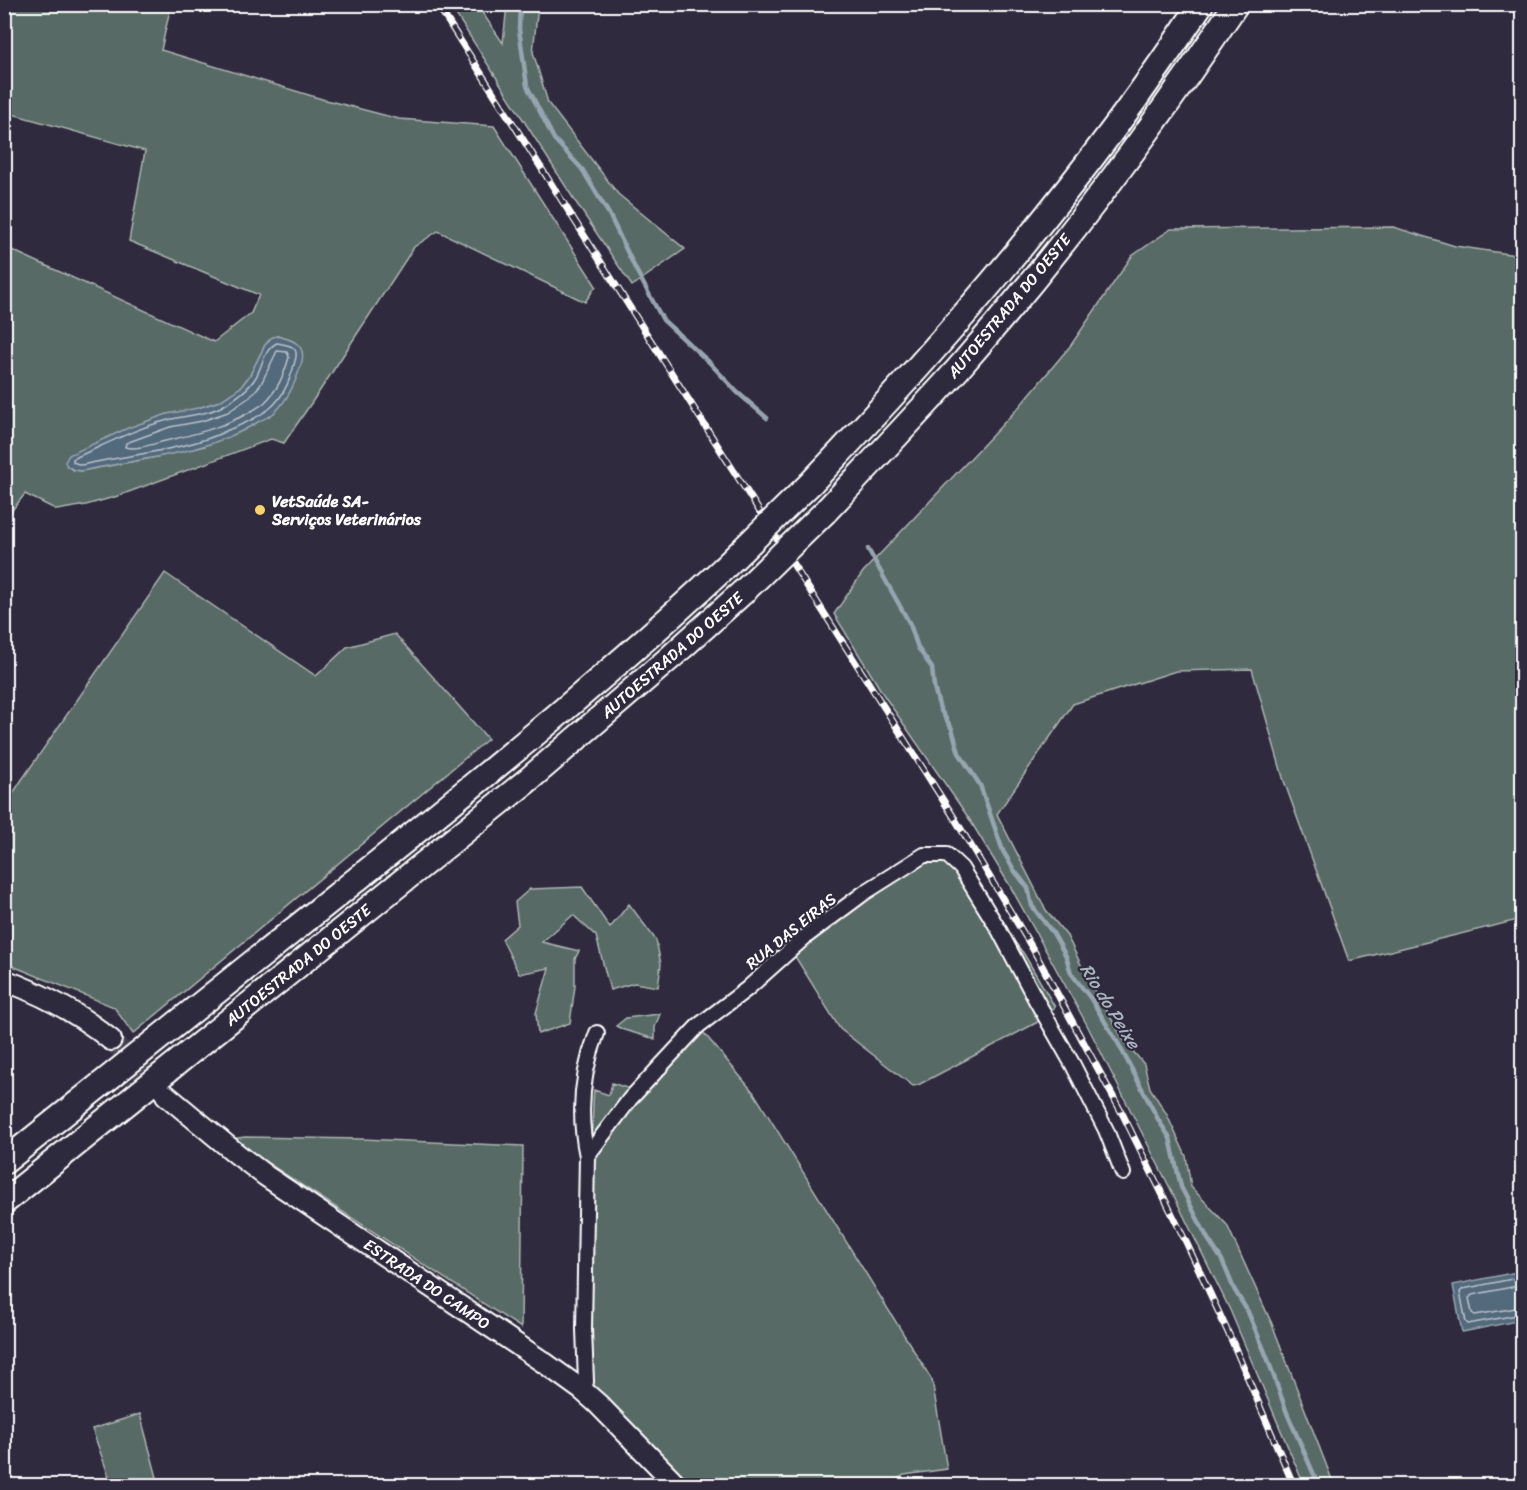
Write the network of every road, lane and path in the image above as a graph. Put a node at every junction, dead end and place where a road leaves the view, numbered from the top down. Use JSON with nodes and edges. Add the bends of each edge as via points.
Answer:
{"nodes":[{"id":1,"x":1201,"y":4,"type":"edge"},
{"id":2,"x":1236,"y":4,"type":"edge"},
{"id":3,"x":4,"y":980,"type":"edge"},
{"id":4,"x":597,"y":1033,"type":"dead end"},
{"id":5,"x":111,"y":1040,"type":"tunnel mouth"},
{"id":6,"x":166,"y":1095,"type":"tunnel mouth"},
{"id":7,"x":587,"y":1156,"type":"junction"},
{"id":8,"x":4,"y":1162,"type":"edge"},
{"id":9,"x":1123,"y":1173,"type":"dead end"},
{"id":10,"x":4,"y":1202,"type":"edge"},
{"id":11,"x":582,"y":1390,"type":"junction"},
{"id":12,"x":678,"y":1485,"type":"edge"}],
"edges":[{"from":1,"to":8,"type":"highway","name":"AUTOESTRADA DO OESTE","bridge":true,"via":[[1112,130],[1018,250],[811,483],[723,569],[621,661],[446,807]]},
{"from":2,"to":10,"type":"highway","name":"AUTOESTRADA DO OESTE","bridge":true,"via":[[1137,145],[959,368],[825,512],[743,592],[528,780]]},
{"from":3,"to":5,"type":"street","via":[[61,1006]]},
{"from":4,"to":7,"type":"street","via":[[589,1053],[583,1091],[582,1134]]},
{"from":6,"to":11,"type":"street","name":"ESTRADA DO CAMPO","via":[[266,1176]]},
{"from":7,"to":9,"type":"street","name":"RUA DAS EIRAS","via":[[630,1099],[698,1026],[864,893],[924,855],[947,855],[961,868],[999,930],[1074,1065]]},
{"from":7,"to":11,"type":"street","via":[[586,1382]]},
{"from":11,"to":12,"type":"street","name":"ESTRADA DO CAMPO"}]}
